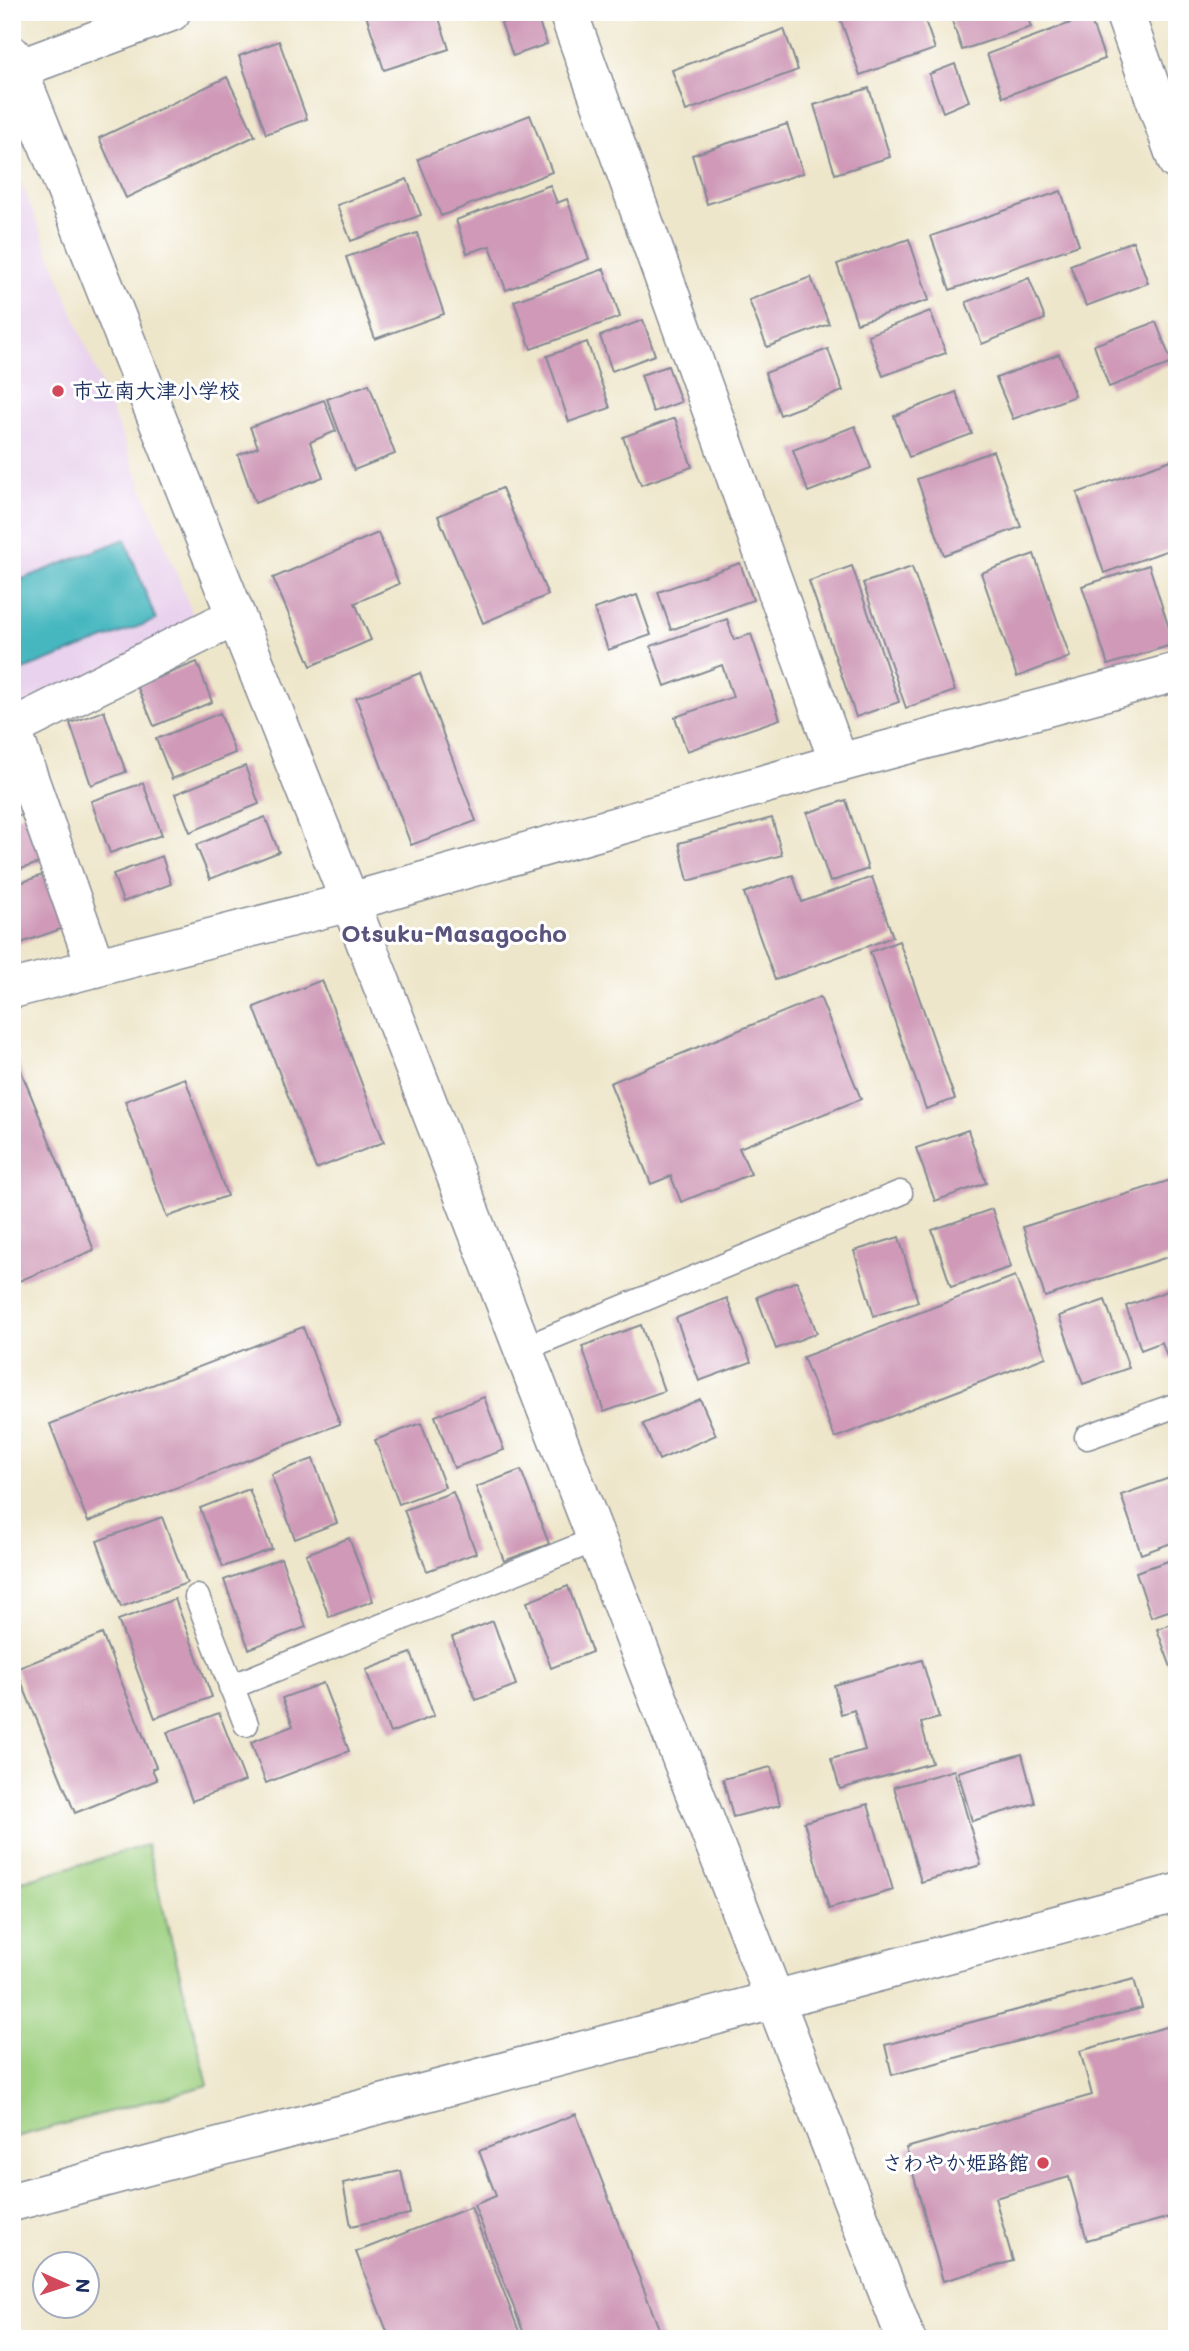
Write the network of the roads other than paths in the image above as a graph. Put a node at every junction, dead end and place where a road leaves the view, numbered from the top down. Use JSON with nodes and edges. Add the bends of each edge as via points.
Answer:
{"nodes":[{"id":1,"x":171,"y":12,"type":"edge"},
{"id":2,"x":568,"y":12,"type":"edge"},
{"id":3,"x":1124,"y":12,"type":"edge"},
{"id":4,"x":15,"y":62,"type":"edge"},
{"id":5,"x":1177,"y":161,"type":"edge"},
{"id":6,"x":236,"y":616,"type":"junction"},
{"id":7,"x":1177,"y":672,"type":"edge"},
{"id":8,"x":12,"y":729,"type":"edge"},
{"id":9,"x":839,"y":764,"type":"junction"},
{"id":10,"x":350,"y":902,"type":"junction"},
{"id":11,"x":96,"y":968,"type":"junction"},
{"id":12,"x":12,"y":989,"type":"edge"},
{"id":13,"x":900,"y":1193,"type":"dead end"},
{"id":14,"x":523,"y":1349,"type":"junction"},
{"id":15,"x":1177,"y":1405,"type":"edge"},
{"id":16,"x":1087,"y":1437,"type":"dead end"},
{"id":17,"x":597,"y":1539,"type":"junction"},
{"id":18,"x":197,"y":1597,"type":"dead end"},
{"id":19,"x":231,"y":1687,"type":"junction"},
{"id":20,"x":246,"y":1724,"type":"dead end"},
{"id":21,"x":1177,"y":1893,"type":"edge"},
{"id":22,"x":775,"y":1998,"type":"junction"},
{"id":23,"x":12,"y":2203,"type":"edge"},
{"id":24,"x":906,"y":2339,"type":"edge"}],
"edges":[{"from":1,"to":4,"type":"street"},
{"from":2,"to":9,"type":"street"},
{"from":3,"to":5,"type":"street"},
{"from":4,"to":6,"type":"street"},
{"from":6,"to":8,"type":"street"},
{"from":6,"to":10,"type":"street"},
{"from":7,"to":9,"type":"street"},
{"from":8,"to":11,"type":"street"},
{"from":9,"to":10,"type":"street"},
{"from":10,"to":11,"type":"street"},
{"from":10,"to":14,"type":"street"},
{"from":11,"to":12,"type":"street"},
{"from":13,"to":14,"type":"lane"},
{"from":14,"to":17,"type":"street"},
{"from":15,"to":16,"type":"lane"},
{"from":17,"to":19,"type":"lane"},
{"from":17,"to":22,"type":"street"},
{"from":18,"to":19,"type":"lane"},
{"from":19,"to":20,"type":"lane"},
{"from":21,"to":22,"type":"street"},
{"from":22,"to":23,"type":"street"},
{"from":22,"to":24,"type":"street"}]}
